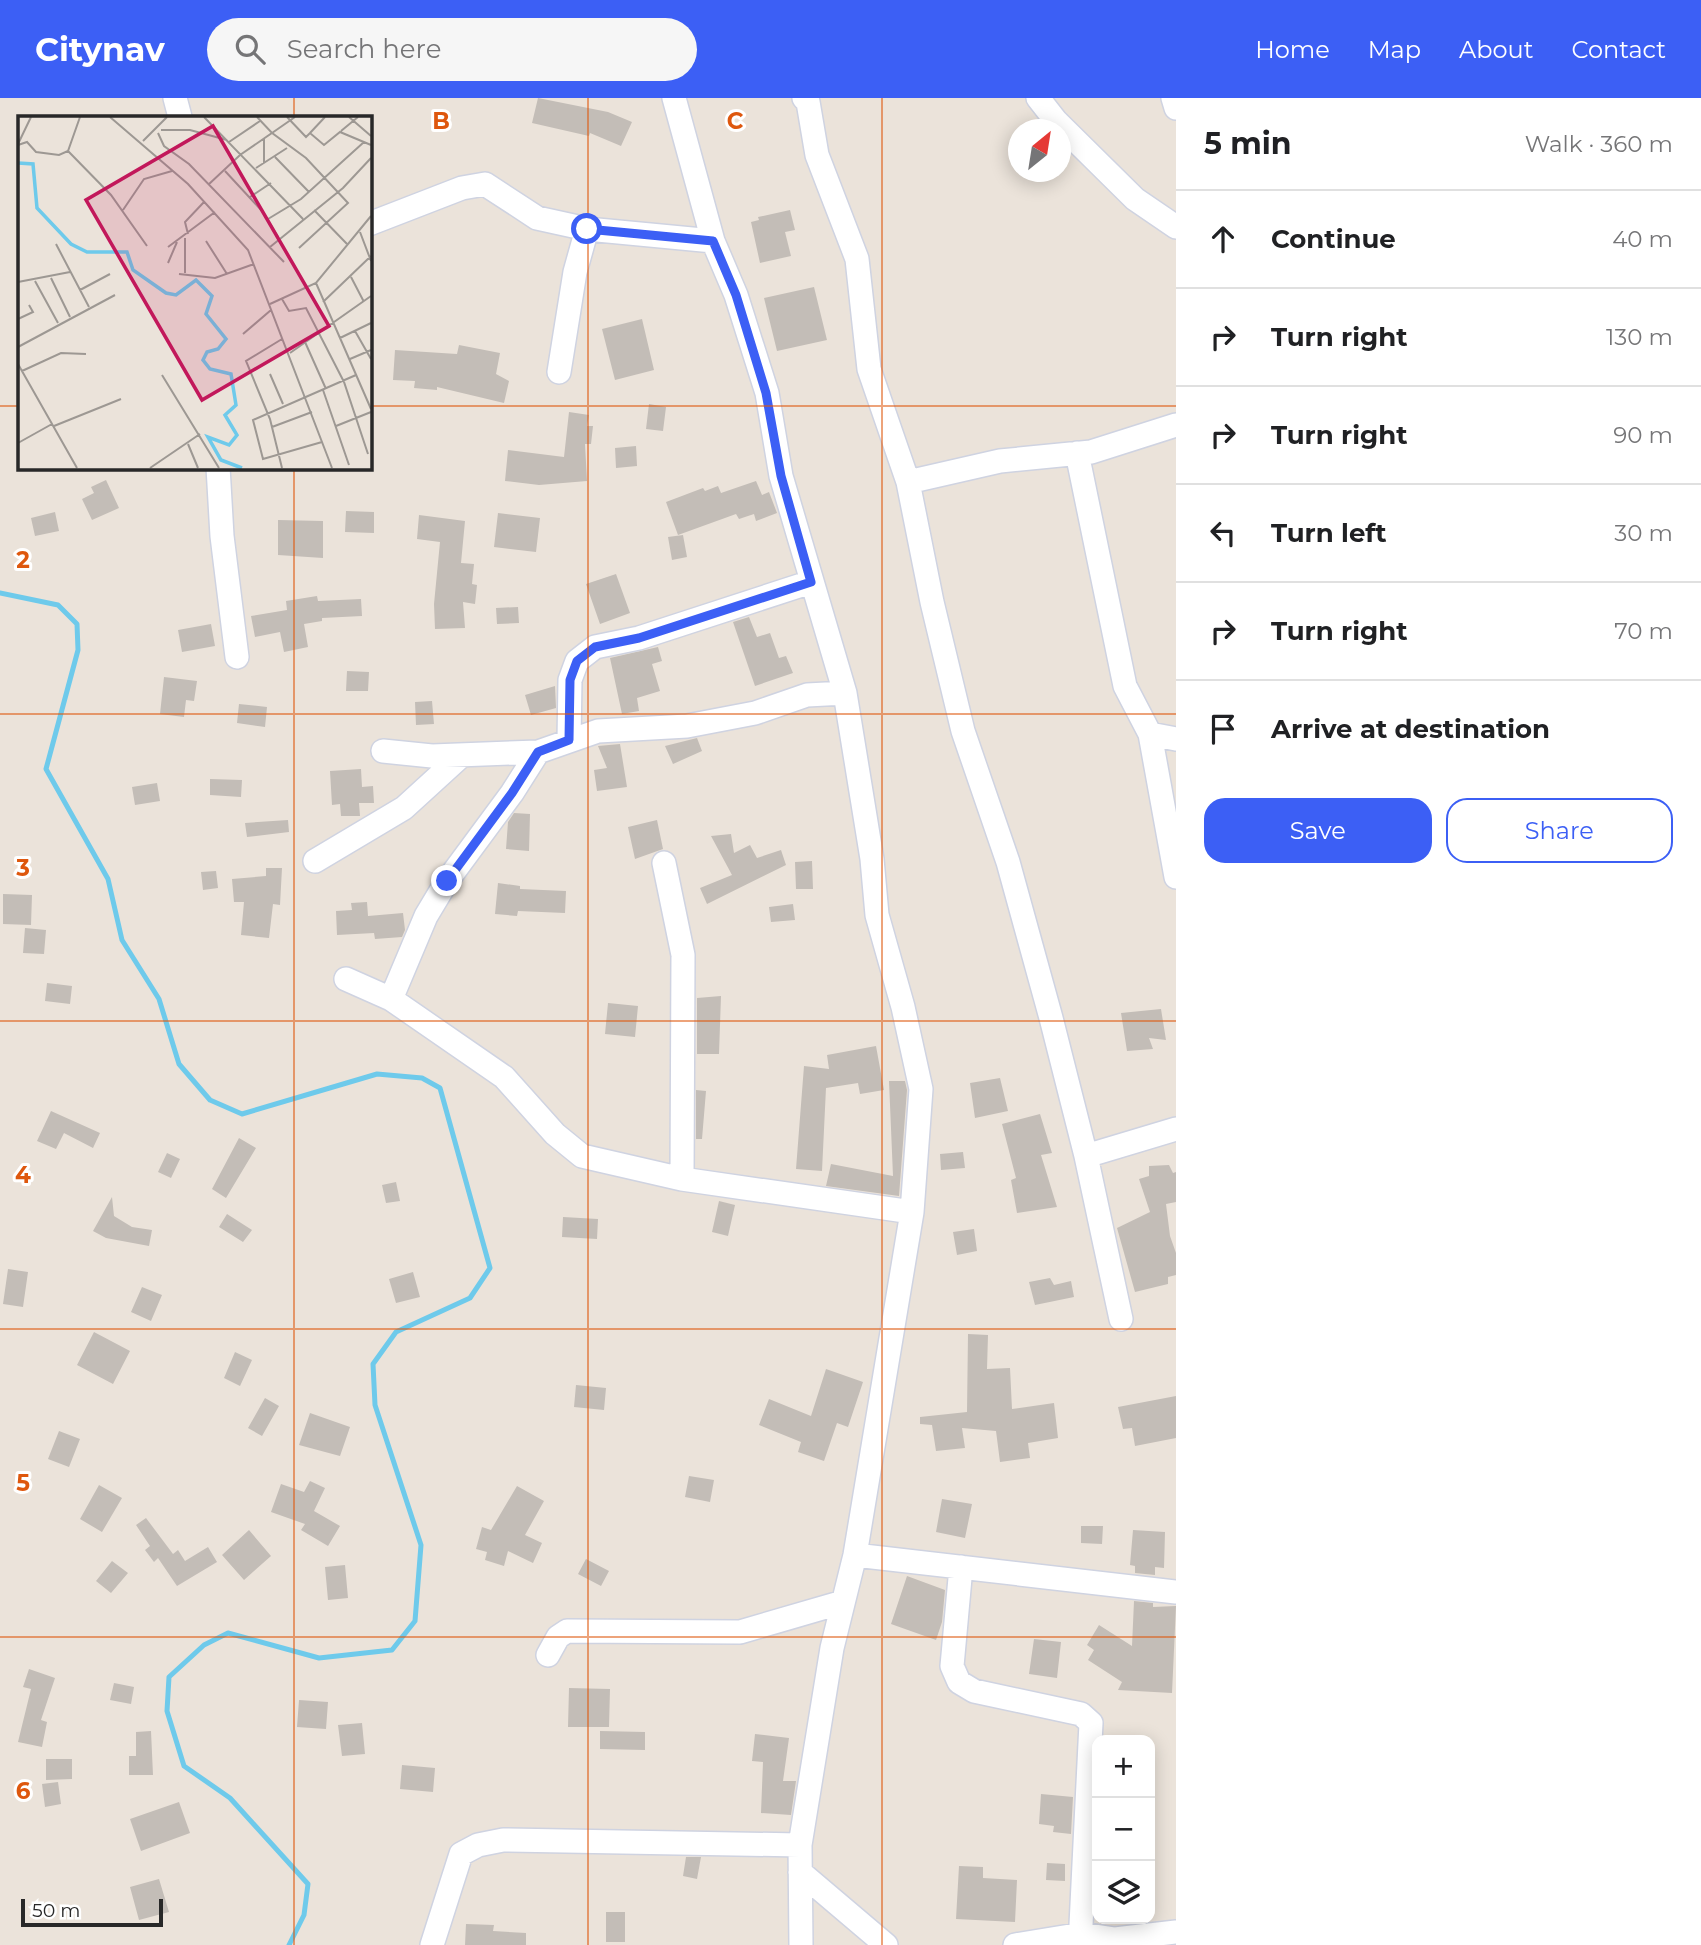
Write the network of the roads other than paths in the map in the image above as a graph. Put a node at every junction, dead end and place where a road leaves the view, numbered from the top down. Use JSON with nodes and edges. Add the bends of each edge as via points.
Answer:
{"nodes":[{"id":1,"x":175,"y":98,"type":"edge"},
{"id":2,"x":674,"y":98,"type":"edge"},
{"id":3,"x":804,"y":98,"type":"edge"},
{"id":4,"x":1038,"y":98,"type":"edge"},
{"id":5,"x":1173,"y":98,"type":"edge"},
{"id":6,"x":1176,"y":108,"type":"edge"},
{"id":7,"x":180,"y":116,"type":"edge"},
{"id":8,"x":371,"y":224,"type":"edge"},
{"id":9,"x":1176,"y":227,"type":"edge"},
{"id":10,"x":587,"y":229,"type":"junction"},
{"id":11,"x":713,"y":241,"type":"junction"},
{"id":12,"x":559,"y":372,"type":"dead end"},
{"id":13,"x":1176,"y":425,"type":"edge"},
{"id":14,"x":1077,"y":453,"type":"junction"},
{"id":15,"x":218,"y":469,"type":"edge"},
{"id":16,"x":908,"y":482,"type":"junction"},
{"id":17,"x":811,"y":582,"type":"junction"},
{"id":18,"x":237,"y":657,"type":"dead end"},
{"id":19,"x":845,"y":693,"type":"junction"},
{"id":20,"x":1150,"y":734,"type":"junction"},
{"id":21,"x":569,"y":740,"type":"junction"},
{"id":22,"x":1176,"y":740,"type":"edge"},
{"id":23,"x":383,"y":751,"type":"dead end"},
{"id":24,"x":538,"y":752,"type":"junction"},
{"id":25,"x":461,"y":756,"type":"junction"},
{"id":26,"x":315,"y":861,"type":"dead end"},
{"id":27,"x":664,"y":863,"type":"dead end"},
{"id":28,"x":1176,"y":877,"type":"edge"},
{"id":29,"x":346,"y":979,"type":"dead end"},
{"id":30,"x":391,"y":999,"type":"junction"},
{"id":31,"x":1176,"y":1129,"type":"edge"},
{"id":32,"x":1086,"y":1156,"type":"junction"},
{"id":33,"x":682,"y":1178,"type":"junction"},
{"id":34,"x":912,"y":1212,"type":"junction"},
{"id":35,"x":1121,"y":1320,"type":"dead end"},
{"id":36,"x":855,"y":1555,"type":"junction"},
{"id":37,"x":961,"y":1567,"type":"junction"},
{"id":38,"x":1176,"y":1592,"type":"edge"},
{"id":39,"x":843,"y":1602,"type":"junction"},
{"id":40,"x":548,"y":1655,"type":"dead end"},
{"id":41,"x":800,"y":1845,"type":"junction"},
{"id":42,"x":800,"y":1872,"type":"junction"},
{"id":43,"x":1176,"y":1932,"type":"edge"},
{"id":44,"x":1081,"y":1940,"type":"edge"},
{"id":45,"x":432,"y":1945,"type":"edge"},
{"id":46,"x":801,"y":1945,"type":"edge"},
{"id":47,"x":887,"y":1945,"type":"edge"},
{"id":48,"x":1016,"y":1945,"type":"edge"}],
"edges":[{"from":1,"to":7,"type":"street"},
{"from":2,"to":11,"type":"street"},
{"from":3,"to":16,"type":"street","via":[[817,155],[857,259],[869,369]]},
{"from":4,"to":9,"type":"street","via":[[1135,198]]},
{"from":5,"to":6,"type":"street"},
{"from":8,"to":10,"type":"street","via":[[461,188],[485,184],[537,218]]},
{"from":10,"to":11,"type":"street"},
{"from":10,"to":12,"type":"street","via":[[575,272]]},
{"from":11,"to":17,"type":"street","via":[[736,295],[766,393],[781,476]]},
{"from":13,"to":14,"type":"street"},
{"from":14,"to":16,"type":"street","via":[[1000,461]]},
{"from":14,"to":20,"type":"street","via":[[1125,686]]},
{"from":15,"to":18,"type":"street"},
{"from":16,"to":32,"type":"street","via":[[963,731],[1008,862]]},
{"from":17,"to":19,"type":"street"},
{"from":17,"to":21,"type":"street","via":[[639,638],[595,647],[577,661],[570,680]]},
{"from":19,"to":21,"type":"street","via":[[807,695],[755,713],[687,726],[598,731]]},
{"from":19,"to":34,"type":"street","via":[[877,915],[921,1089]]},
{"from":20,"to":22,"type":"street"},
{"from":20,"to":28,"type":"street"},
{"from":21,"to":24,"type":"street"},
{"from":23,"to":25,"type":"street"},
{"from":24,"to":25,"type":"street"},
{"from":24,"to":30,"type":"street","via":[[426,916]]},
{"from":25,"to":26,"type":"street","via":[[404,808]]},
{"from":27,"to":33,"type":"street","via":[[682,956]]},
{"from":29,"to":30,"type":"street"},
{"from":30,"to":33,"type":"street","via":[[504,1077],[555,1134],[582,1156]]},
{"from":31,"to":32,"type":"street"},
{"from":32,"to":35,"type":"street"},
{"from":33,"to":34,"type":"street"},
{"from":34,"to":36,"type":"street"},
{"from":36,"to":37,"type":"street"},
{"from":36,"to":39,"type":"street"},
{"from":37,"to":38,"type":"street"},
{"from":37,"to":44,"type":"street","via":[[952,1666],[959,1682],[974,1691],[1081,1714],[1091,1723]]},
{"from":39,"to":40,"type":"street","via":[[740,1632],[567,1631]]},
{"from":39,"to":41,"type":"street"},
{"from":41,"to":42,"type":"street"},
{"from":41,"to":45,"type":"street","via":[[503,1840],[478,1845],[461,1854]]},
{"from":42,"to":46,"type":"street"},
{"from":42,"to":47,"type":"street"},
{"from":43,"to":44,"type":"street"},
{"from":44,"to":48,"type":"street"}]}
